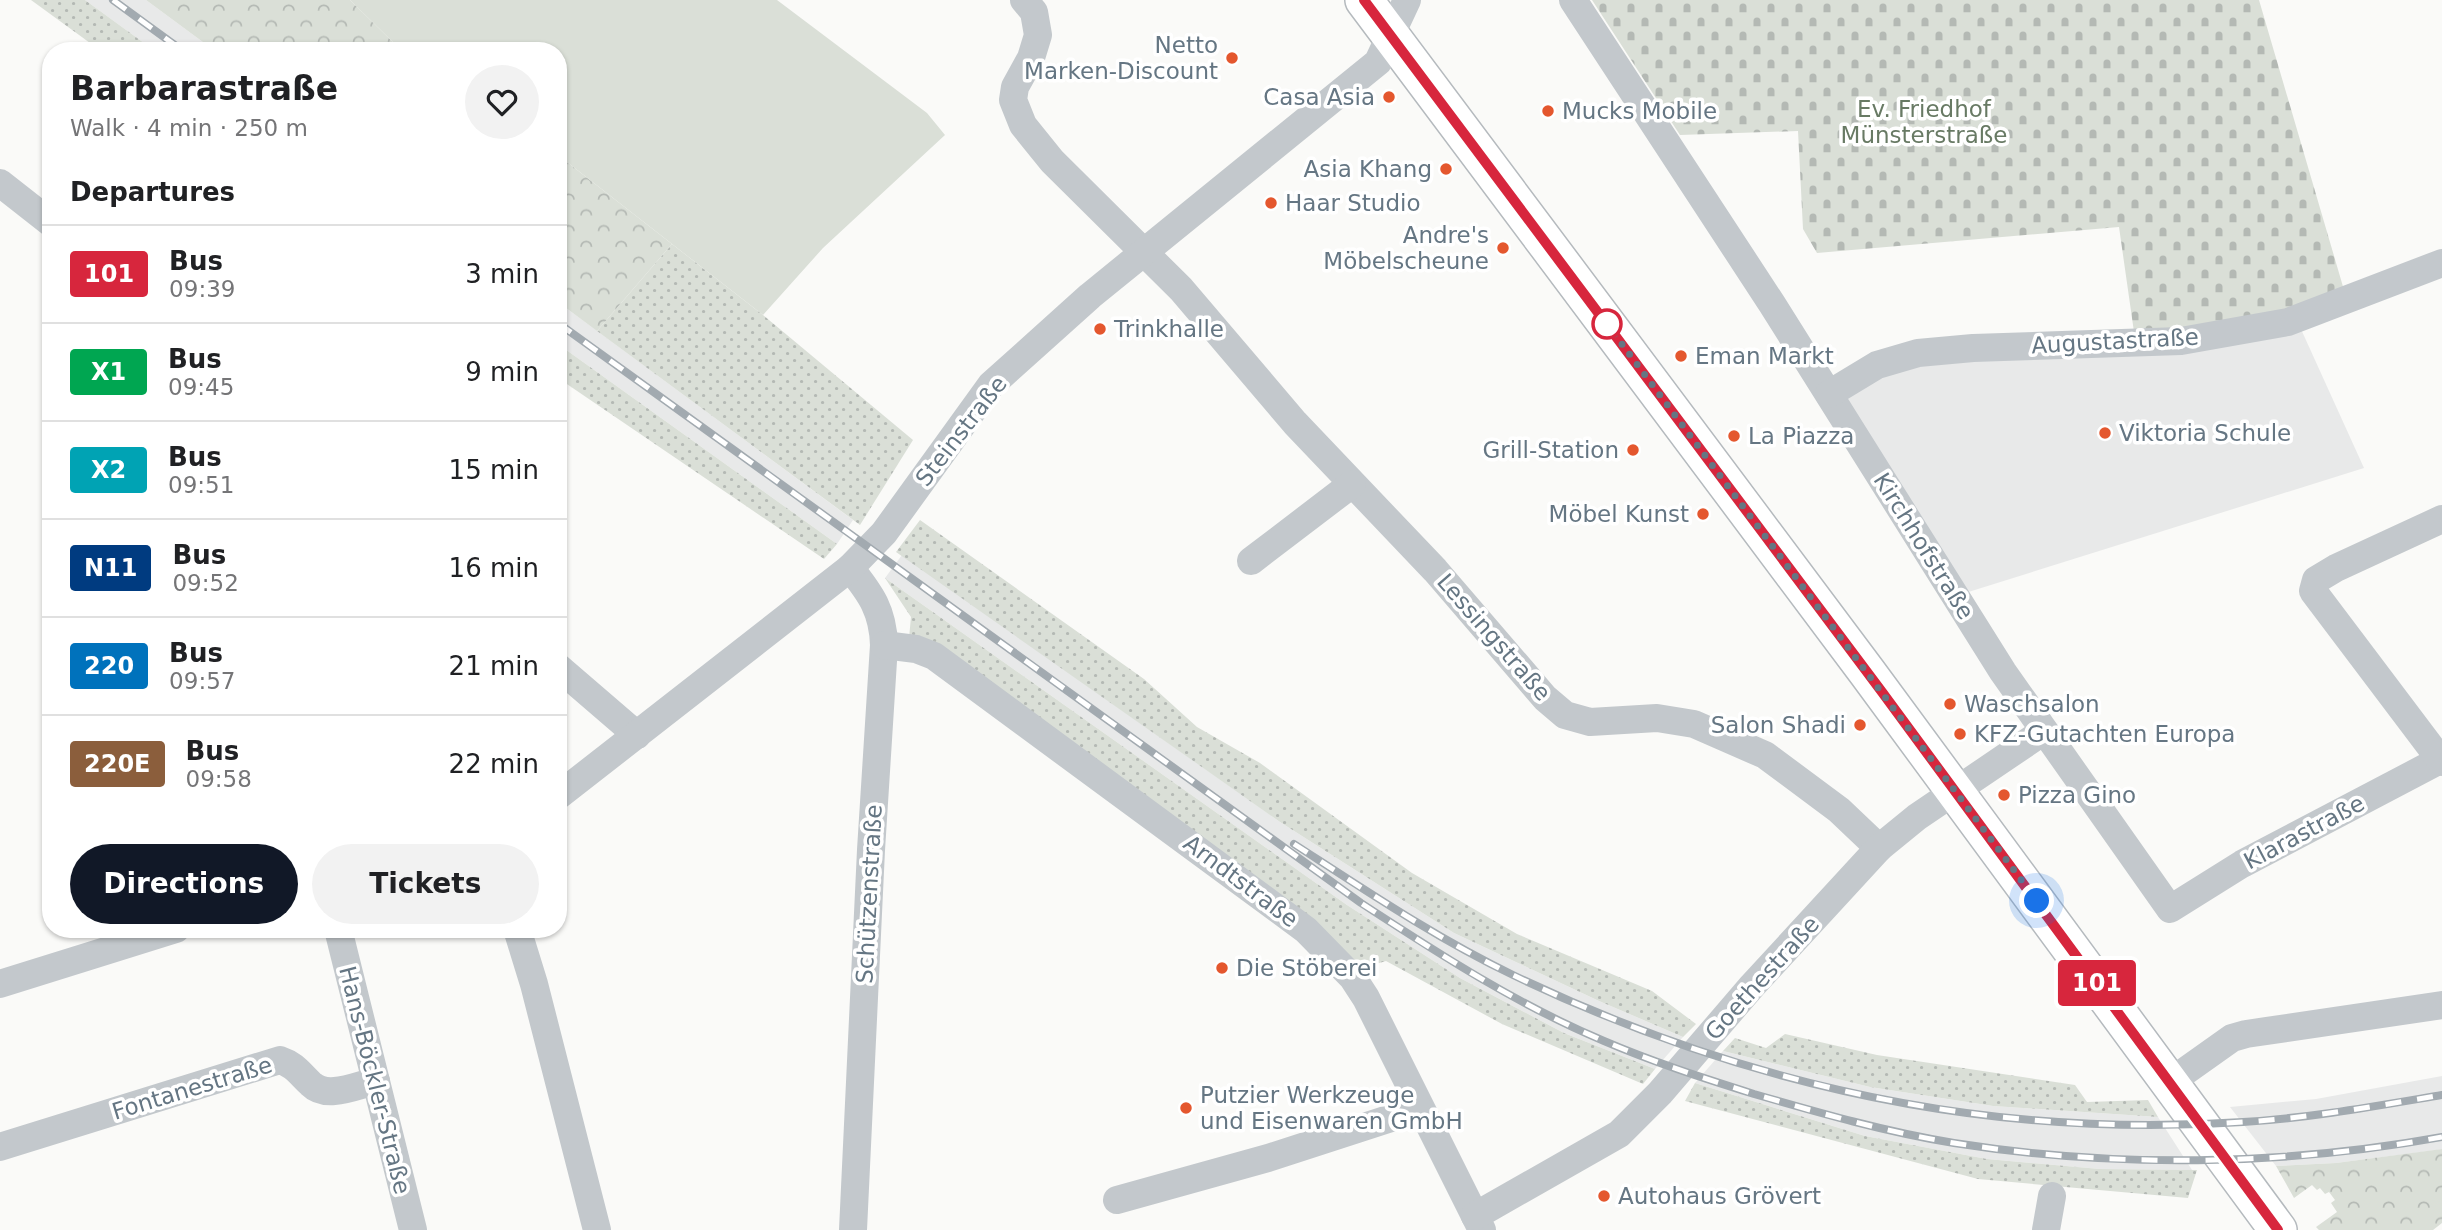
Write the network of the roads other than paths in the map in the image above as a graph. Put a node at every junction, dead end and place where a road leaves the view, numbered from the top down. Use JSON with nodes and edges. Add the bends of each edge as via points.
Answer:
{"nodes":[{"id":1,"x":1024,"y":0,"type":"edge"},
{"id":2,"x":1364,"y":0,"type":"edge"},
{"id":3,"x":1406,"y":0,"type":"edge"},
{"id":4,"x":1573,"y":0,"type":"edge"},
{"id":5,"x":1390,"y":35,"type":"junction"},
{"id":6,"x":0,"y":183,"type":"edge"},
{"id":7,"x":42,"y":216,"type":"edge"},
{"id":8,"x":1145,"y":252,"type":"junction"},
{"id":9,"x":2442,"y":263,"type":"edge"},
{"id":10,"x":1829,"y":394,"type":"junction"},
{"id":11,"x":1352,"y":484,"type":"junction"},
{"id":12,"x":2442,"y":519,"type":"edge"},
{"id":13,"x":1251,"y":561,"type":"dead end"},
{"id":14,"x":850,"y":568,"type":"junction"},
{"id":15,"x":884,"y":645,"type":"junction"},
{"id":16,"x":567,"y":675,"type":"edge"},
{"id":17,"x":2044,"y":731,"type":"junction"},
{"id":18,"x":637,"y":735,"type":"junction"},
{"id":19,"x":2441,"y":761,"type":"edge"},
{"id":20,"x":567,"y":789,"type":"edge"},
{"id":21,"x":1955,"y":791,"type":"junction"},
{"id":22,"x":1879,"y":848,"type":"junction"},
{"id":23,"x":2170,"y":909,"type":"joint"},
{"id":24,"x":147,"y":938,"type":"edge"},
{"id":25,"x":340,"y":938,"type":"edge"},
{"id":26,"x":520,"y":938,"type":"edge"},
{"id":27,"x":0,"y":984,"type":"edge"},
{"id":28,"x":2442,"y":1005,"type":"edge"},
{"id":29,"x":376,"y":1081,"type":"junction"},
{"id":30,"x":2170,"y":1082,"type":"junction"},
{"id":31,"x":1419,"y":1109,"type":"junction"},
{"id":32,"x":0,"y":1147,"type":"edge"},
{"id":33,"x":2052,"y":1196,"type":"dead end"},
{"id":34,"x":1117,"y":1200,"type":"dead end"},
{"id":35,"x":1478,"y":1223,"type":"edge"},
{"id":36,"x":409,"y":1229,"type":"edge"},
{"id":37,"x":597,"y":1230,"type":"edge"},
{"id":38,"x":853,"y":1230,"type":"edge"},
{"id":39,"x":2046,"y":1230,"type":"edge"},
{"id":40,"x":2278,"y":1230,"type":"edge"}],
"edges":[{"from":1,"to":8,"type":"street","name":"Lessingstraße","via":[[1034,12],[1038,35],[1015,87],[1013,100],[1023,125]]},
{"from":2,"to":5,"type":"main road"},
{"from":3,"to":5,"type":"street","name":"Steinstraße"},
{"from":4,"to":10,"type":"street","name":"Kirchhofstraße"},
{"from":5,"to":8,"type":"street","name":"Steinstraße","via":[[1378,62]]},
{"from":5,"to":21,"type":"main road"},
{"from":6,"to":7,"type":"street"},
{"from":8,"to":11,"type":"street","name":"Lessingstraße"},
{"from":8,"to":14,"type":"street","name":"Steinstraße","via":[[991,385],[884,533]]},
{"from":9,"to":10,"type":"street","name":"Augustastraße","via":[[2288,323],[2181,341],[1918,353],[1877,365]]},
{"from":10,"to":17,"type":"street","name":"Kirchhofstraße"},
{"from":11,"to":13,"type":"street"},
{"from":11,"to":22,"type":"street","name":"Lessingstraße","via":[[1565,715],[1590,722],[1657,718],[1694,724],[1765,755],[1839,810]]},
{"from":12,"to":19,"type":"street","via":[[2336,568],[2316,580],[2313,592]]},
{"from":14,"to":15,"type":"street","name":"Schützenstraße","via":[[878,607]]},
{"from":14,"to":18,"type":"street","name":"Steinstraße"},
{"from":15,"to":31,"type":"street","name":"Arndtstraße","via":[[933,656],[1306,930],[1366,998]]},
{"from":15,"to":38,"type":"street","name":"Schützenstraße"},
{"from":16,"to":18,"type":"street"},
{"from":17,"to":21,"type":"street","name":"Goethestraße"},
{"from":17,"to":23,"type":"street","name":"Kirchhofstraße"},
{"from":18,"to":20,"type":"street","name":"Steinstraße"},
{"from":19,"to":23,"type":"street","name":"Klarastraße","via":[[2242,864]]},
{"from":21,"to":22,"type":"street","name":"Goethestraße"},
{"from":21,"to":30,"type":"main road"},
{"from":22,"to":35,"type":"street","name":"Goethestraße","via":[[1619,1134]]},
{"from":24,"to":27,"type":"street"},
{"from":25,"to":29,"type":"street","name":"Hans-Böckler-Straße"},
{"from":26,"to":37,"type":"street"},
{"from":28,"to":30,"type":"street","via":[[2246,1034],[2232,1038]]},
{"from":29,"to":32,"type":"street","name":"Fontanestraße","via":[[329,1093],[313,1087],[293,1065],[280,1060]]},
{"from":29,"to":36,"type":"street","name":"Hans-Böckler-Straße"},
{"from":30,"to":40,"type":"main road"},
{"from":31,"to":34,"type":"street"},
{"from":31,"to":35,"type":"street","name":"Arndtstraße"},
{"from":33,"to":39,"type":"street"}]}
